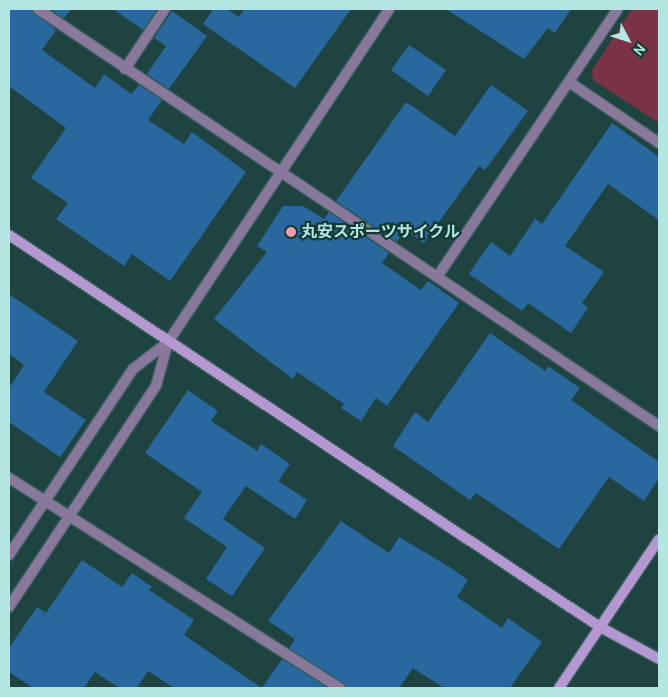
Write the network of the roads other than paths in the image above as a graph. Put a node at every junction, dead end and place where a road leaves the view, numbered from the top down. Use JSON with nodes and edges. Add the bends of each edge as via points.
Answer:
{"nodes":[{"id":1,"x":38,"y":9,"type":"edge"},
{"id":2,"x":165,"y":9,"type":"edge"},
{"id":3,"x":389,"y":9,"type":"edge"},
{"id":4,"x":618,"y":9,"type":"edge"},
{"id":5,"x":126,"y":69,"type":"junction"},
{"id":6,"x":569,"y":82,"type":"junction"},
{"id":7,"x":659,"y":142,"type":"edge"},
{"id":8,"x":280,"y":173,"type":"junction"},
{"id":9,"x":9,"y":235,"type":"edge"},
{"id":10,"x":437,"y":277,"type":"junction"},
{"id":11,"x":168,"y":342,"type":"junction"},
{"id":12,"x":659,"y":426,"type":"edge"},
{"id":13,"x":9,"y":478,"type":"edge"},
{"id":14,"x":44,"y":501,"type":"junction"},
{"id":15,"x":68,"y":517,"type":"junction"},
{"id":16,"x":659,"y":538,"type":"edge"},
{"id":17,"x":9,"y":555,"type":"edge"},
{"id":18,"x":9,"y":607,"type":"edge"},
{"id":19,"x":600,"y":627,"type":"junction"},
{"id":20,"x":659,"y":659,"type":"edge"},
{"id":21,"x":340,"y":688,"type":"edge"},
{"id":22,"x":559,"y":688,"type":"edge"}],
"edges":[{"from":1,"to":5,"type":"street"},
{"from":2,"to":5,"type":"street"},
{"from":3,"to":8,"type":"street"},
{"from":4,"to":6,"type":"street"},
{"from":5,"to":8,"type":"street"},
{"from":6,"to":7,"type":"street"},
{"from":6,"to":10,"type":"street"},
{"from":8,"to":10,"type":"street"},
{"from":8,"to":11,"type":"street"},
{"from":9,"to":11,"type":"street"},
{"from":10,"to":12,"type":"street"},
{"from":11,"to":14,"type":"street","via":[[133,369]]},
{"from":11,"to":15,"type":"street","via":[[156,386]]},
{"from":11,"to":19,"type":"street"},
{"from":13,"to":14,"type":"street"},
{"from":14,"to":15,"type":"street"},
{"from":14,"to":17,"type":"street"},
{"from":15,"to":18,"type":"street"},
{"from":15,"to":21,"type":"street"},
{"from":16,"to":19,"type":"street"},
{"from":19,"to":20,"type":"street"},
{"from":19,"to":22,"type":"street"}]}
